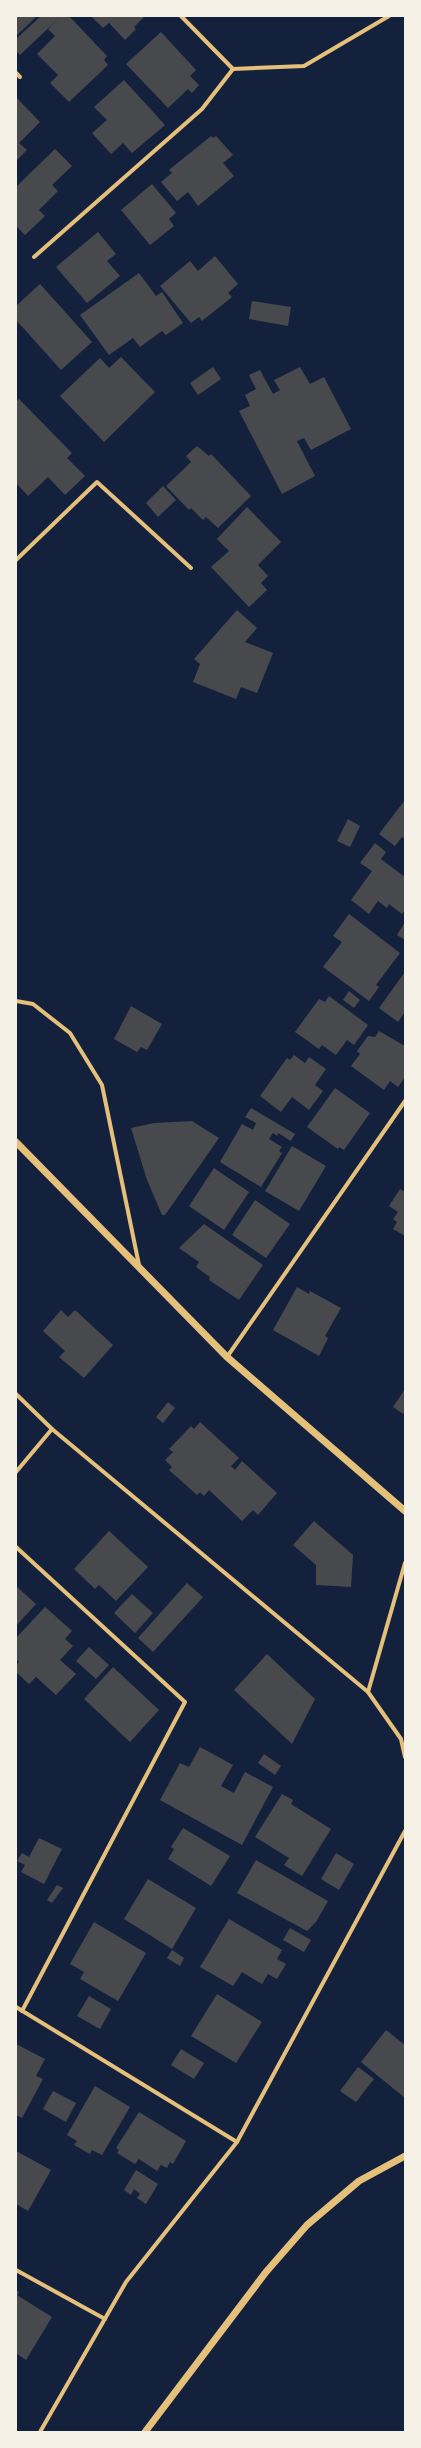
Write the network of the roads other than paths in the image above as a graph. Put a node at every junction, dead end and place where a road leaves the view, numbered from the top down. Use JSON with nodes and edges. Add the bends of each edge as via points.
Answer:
{"nodes":[{"id":1,"x":181,"y":16,"type":"edge"},
{"id":2,"x":389,"y":16,"type":"edge"},
{"id":3,"x":233,"y":69,"type":"junction"},
{"id":4,"x":16,"y":73,"type":"edge"},
{"id":5,"x":20,"y":77,"type":"dead end"},
{"id":6,"x":34,"y":257,"type":"dead end"},
{"id":7,"x":16,"y":560,"type":"edge"},
{"id":8,"x":191,"y":568,"type":"dead end"},
{"id":9,"x":16,"y":1001,"type":"edge"},
{"id":10,"x":405,"y":1101,"type":"edge"},
{"id":11,"x":16,"y":1142,"type":"edge"},
{"id":12,"x":139,"y":1268,"type":"junction"},
{"id":13,"x":227,"y":1357,"type":"junction"},
{"id":14,"x":16,"y":1394,"type":"edge"},
{"id":15,"x":52,"y":1430,"type":"junction"},
{"id":16,"x":16,"y":1472,"type":"edge"},
{"id":17,"x":405,"y":1511,"type":"edge"},
{"id":18,"x":16,"y":1547,"type":"edge"},
{"id":19,"x":405,"y":1563,"type":"edge"},
{"id":20,"x":368,"y":1692,"type":"junction"},
{"id":21,"x":405,"y":1757,"type":"edge"},
{"id":22,"x":405,"y":1831,"type":"edge"},
{"id":23,"x":16,"y":2007,"type":"edge"},
{"id":24,"x":22,"y":2011,"type":"junction"},
{"id":25,"x":236,"y":2142,"type":"junction"},
{"id":26,"x":405,"y":2156,"type":"edge"},
{"id":27,"x":16,"y":2270,"type":"edge"},
{"id":28,"x":105,"y":2319,"type":"junction"},
{"id":29,"x":40,"y":2432,"type":"edge"},
{"id":30,"x":145,"y":2432,"type":"edge"}],
"edges":[{"from":1,"to":3,"type":"street"},
{"from":2,"to":3,"type":"street","via":[[304,66]]},
{"from":3,"to":6,"type":"street","via":[[202,109]]},
{"from":4,"to":5,"type":"street"},
{"from":7,"to":8,"type":"street","via":[[97,482]]},
{"from":9,"to":12,"type":"street","via":[[33,1004],[70,1033],[102,1085]]},
{"from":10,"to":13,"type":"street"},
{"from":11,"to":12,"type":"street"},
{"from":12,"to":13,"type":"street"},
{"from":13,"to":17,"type":"street"},
{"from":14,"to":15,"type":"street"},
{"from":15,"to":16,"type":"street"},
{"from":15,"to":20,"type":"street"},
{"from":18,"to":24,"type":"street","via":[[185,1702]]},
{"from":19,"to":20,"type":"street"},
{"from":20,"to":21,"type":"street","via":[[401,1739]]},
{"from":22,"to":25,"type":"street"},
{"from":23,"to":24,"type":"street"},
{"from":24,"to":25,"type":"street"},
{"from":25,"to":28,"type":"street","via":[[126,2282]]},
{"from":26,"to":30,"type":"street","via":[[359,2181],[307,2225],[266,2272]]},
{"from":27,"to":28,"type":"street"},
{"from":28,"to":29,"type":"street"}]}
